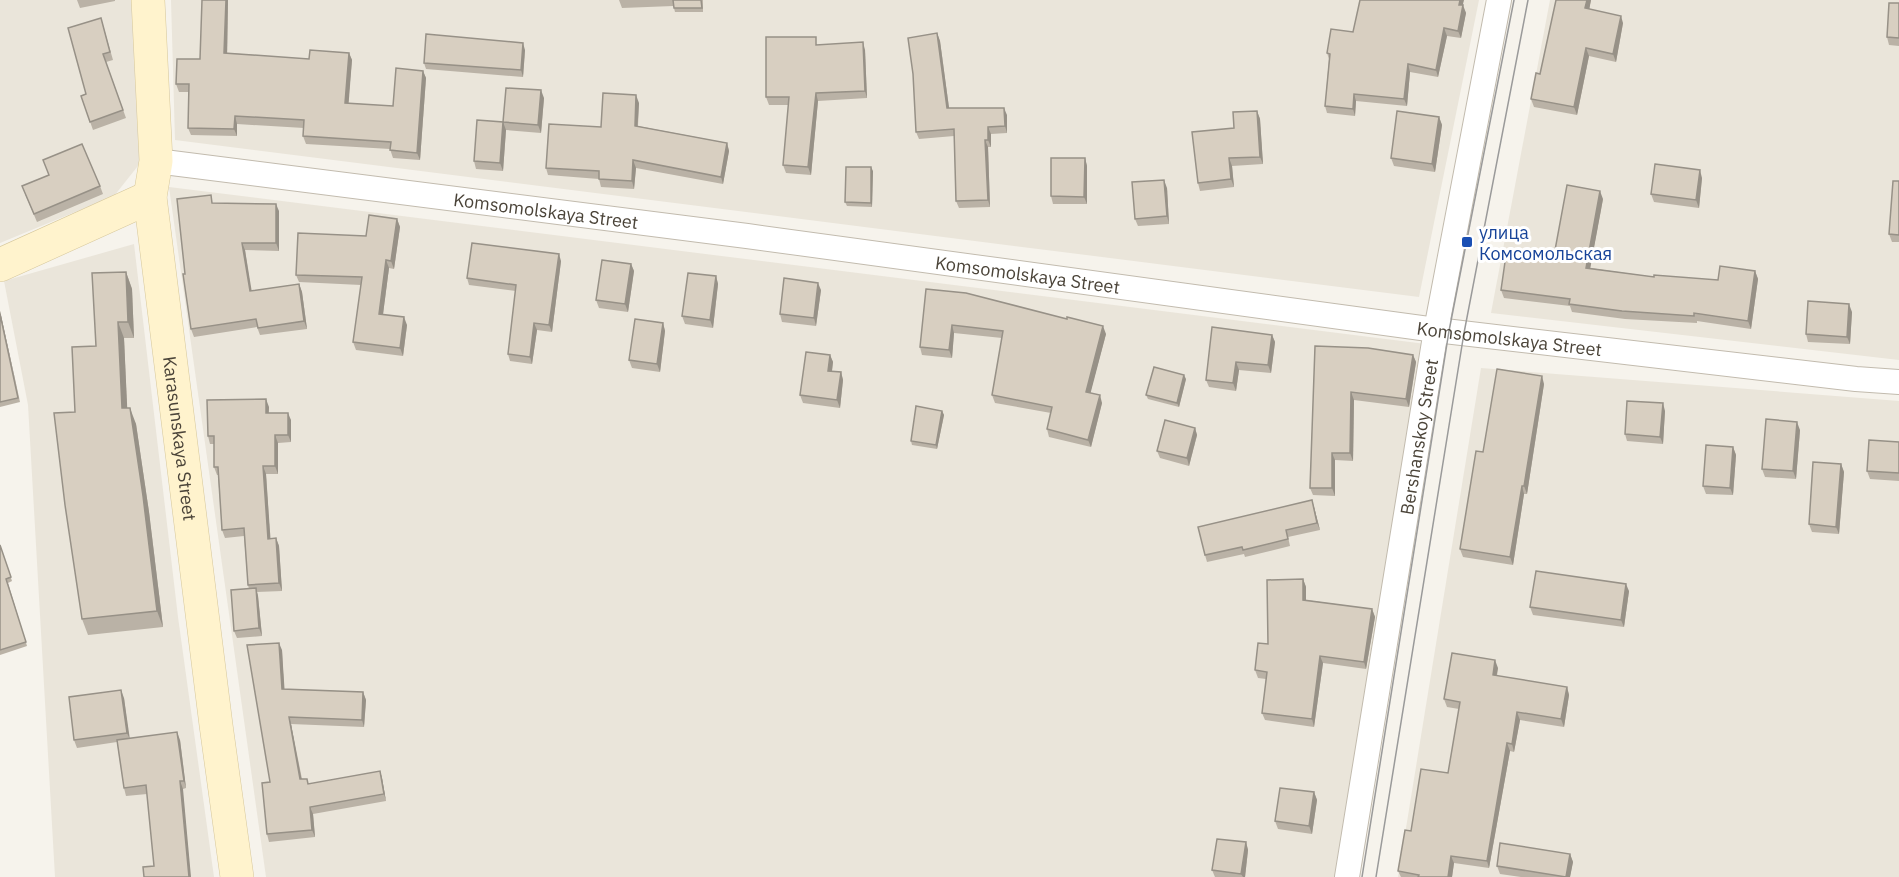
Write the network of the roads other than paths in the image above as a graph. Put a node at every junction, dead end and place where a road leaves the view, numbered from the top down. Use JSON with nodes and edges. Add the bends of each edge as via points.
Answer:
{"nodes":[{"id":1,"x":148,"y":0,"type":"edge"},
{"id":2,"x":1499,"y":0,"type":"edge"},
{"id":3,"x":156,"y":161,"type":"junction"},
{"id":4,"x":150,"y":197,"type":"junction"},
{"id":5,"x":0,"y":265,"type":"edge"},
{"id":6,"x":1436,"y":330,"type":"junction"},
{"id":7,"x":1899,"y":382,"type":"edge"},
{"id":8,"x":237,"y":877,"type":"edge"},
{"id":9,"x":1347,"y":877,"type":"edge"}],
"edges":[{"from":1,"to":3,"type":"street","name":"Karasunskaya Street"},
{"from":2,"to":6,"type":"street","name":"Bershanskoy Street"},
{"from":3,"to":4,"type":"street","name":"Karasunskaya Street"},
{"from":3,"to":6,"type":"street","name":"Komsomolskaya Street","via":[[747,236]]},
{"from":4,"to":5,"type":"street"},
{"from":4,"to":8,"type":"street","name":"Karasunskaya Street"},
{"from":6,"to":7,"type":"street","name":"Komsomolskaya Street"},
{"from":6,"to":9,"type":"street","name":"Bershanskoy Street"}]}
